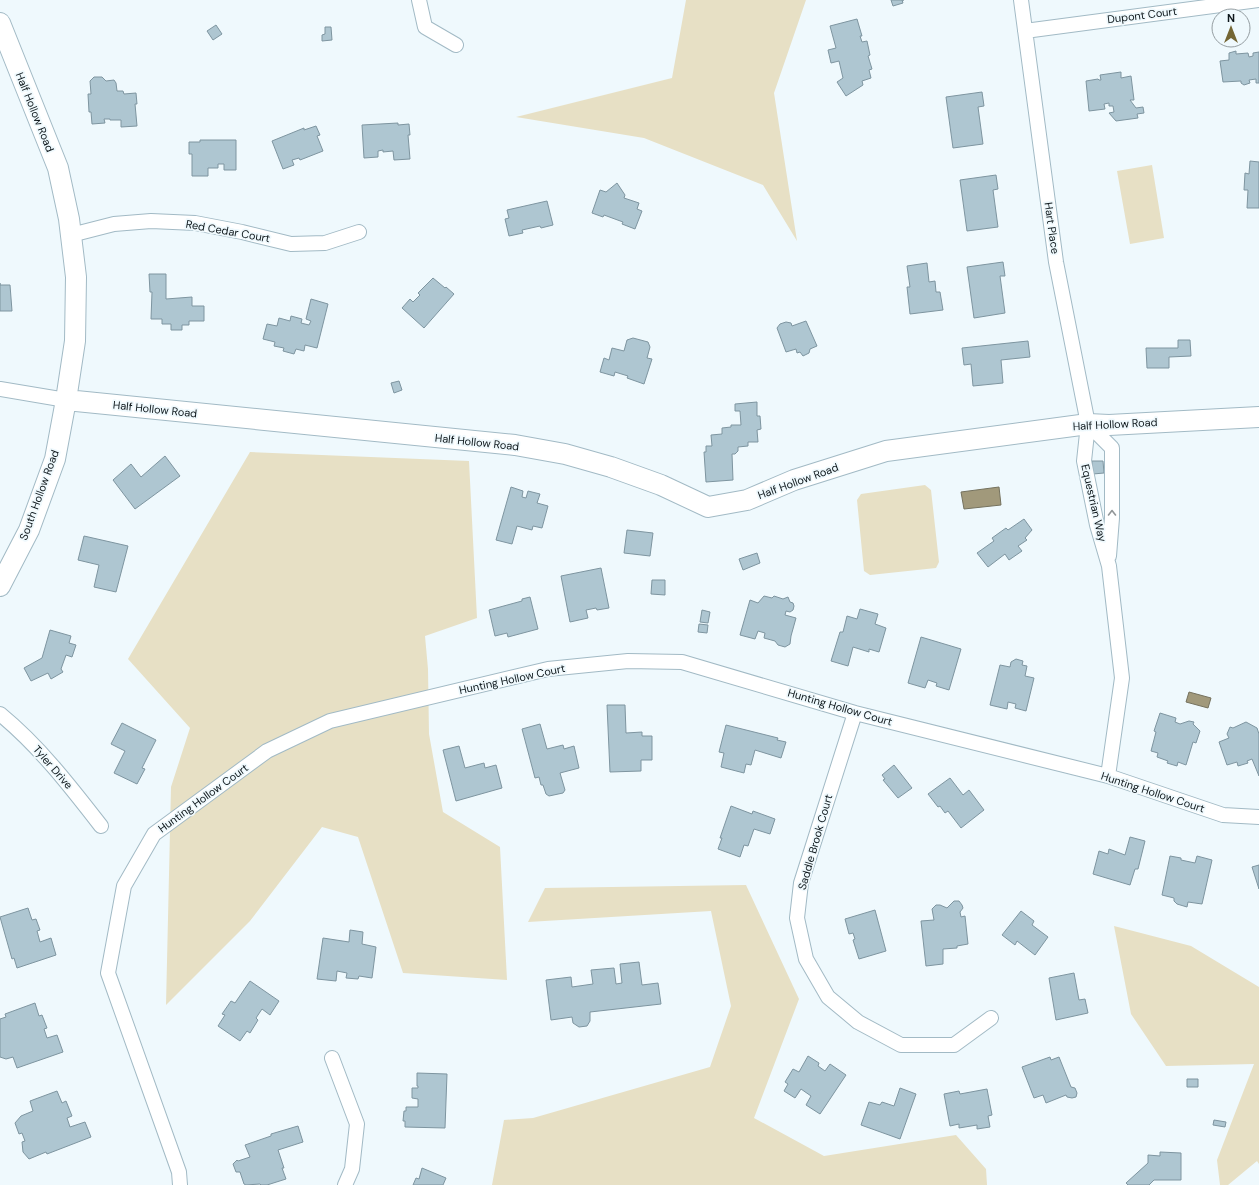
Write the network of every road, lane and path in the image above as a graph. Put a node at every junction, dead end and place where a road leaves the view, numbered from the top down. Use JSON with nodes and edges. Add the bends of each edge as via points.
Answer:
{"nodes":[{"id":1,"x":418,"y":0,"type":"edge"},
{"id":2,"x":1020,"y":0,"type":"edge"},
{"id":3,"x":1259,"y":0,"type":"edge"},
{"id":4,"x":0,"y":22,"type":"edge"},
{"id":5,"x":1025,"y":30,"type":"junction"},
{"id":6,"x":456,"y":45,"type":"dead end"},
{"id":7,"x":359,"y":232,"type":"dead end"},
{"id":8,"x":71,"y":235,"type":"junction"},
{"id":9,"x":0,"y":389,"type":"edge"},
{"id":10,"x":66,"y":400,"type":"junction"},
{"id":11,"x":1259,"y":417,"type":"edge"},
{"id":12,"x":1088,"y":424,"type":"junction"},
{"id":13,"x":1109,"y":566,"type":"junction"},
{"id":14,"x":0,"y":586,"type":"edge"},
{"id":15,"x":855,"y":713,"type":"junction"},
{"id":16,"x":0,"y":714,"type":"edge"},
{"id":17,"x":1108,"y":776,"type":"junction"},
{"id":18,"x":1259,"y":817,"type":"edge"},
{"id":19,"x":101,"y":826,"type":"dead end"},
{"id":20,"x":991,"y":1018,"type":"dead end"},
{"id":21,"x":332,"y":1058,"type":"dead end"},
{"id":22,"x":180,"y":1185,"type":"edge"},
{"id":23,"x":345,"y":1185,"type":"edge"}],
"edges":[{"from":1,"to":6,"type":"street","via":[[425,27]]},
{"from":2,"to":5,"type":"street","name":"Hart Place"},
{"from":3,"to":5,"type":"street","name":"Dupont Court"},
{"from":4,"to":8,"type":"street","name":"Half Hollow Road","via":[[58,168]]},
{"from":5,"to":12,"type":"street","name":"Hart Place","via":[[1056,262]]},
{"from":7,"to":8,"type":"street","name":"Red Cedar Court","via":[[325,242],[292,244],[195,223],[151,221],[114,224]]},
{"from":8,"to":10,"type":"street","name":"Half Hollow Road","via":[[76,277],[75,341]]},
{"from":9,"to":10,"type":"street"},
{"from":10,"to":12,"type":"street","name":"Half Hollow Road","via":[[514,445],[565,454],[611,467],[662,485],[708,507],[747,500],[794,480],[886,450]]},
{"from":10,"to":14,"type":"street","name":"South Hollow Road","via":[[55,459],[29,530]]},
{"from":11,"to":12,"type":"street","name":"Half Hollow Road"},
{"from":12,"to":13,"type":"street","name":"Equestrian Way","via":[[1084,461],[1097,525]]},
{"from":13,"to":12,"type":"street","name":"Equestrian Way","one_way":true,"via":[[1112,448]]},
{"from":13,"to":17,"type":"street","name":"Equestrian Way","via":[[1122,678]]},
{"from":15,"to":17,"type":"street","name":"Hunting Hollow Court"},
{"from":15,"to":20,"type":"street","name":"Saddle Brook Court","via":[[802,883],[797,918],[806,959],[828,996],[858,1022],[901,1045],[954,1045]]},
{"from":15,"to":22,"type":"street","name":"Hunting Hollow Court","via":[[682,662],[628,661],[548,670],[330,721],[266,751],[154,834],[124,886],[108,973],[179,1172]]},
{"from":16,"to":19,"type":"street","name":"Tyler Drive","via":[[46,757]]},
{"from":17,"to":18,"type":"street","name":"Hunting Hollow Court","via":[[1223,815]]},
{"from":21,"to":23,"type":"street","via":[[357,1124],[352,1169]]}]}
